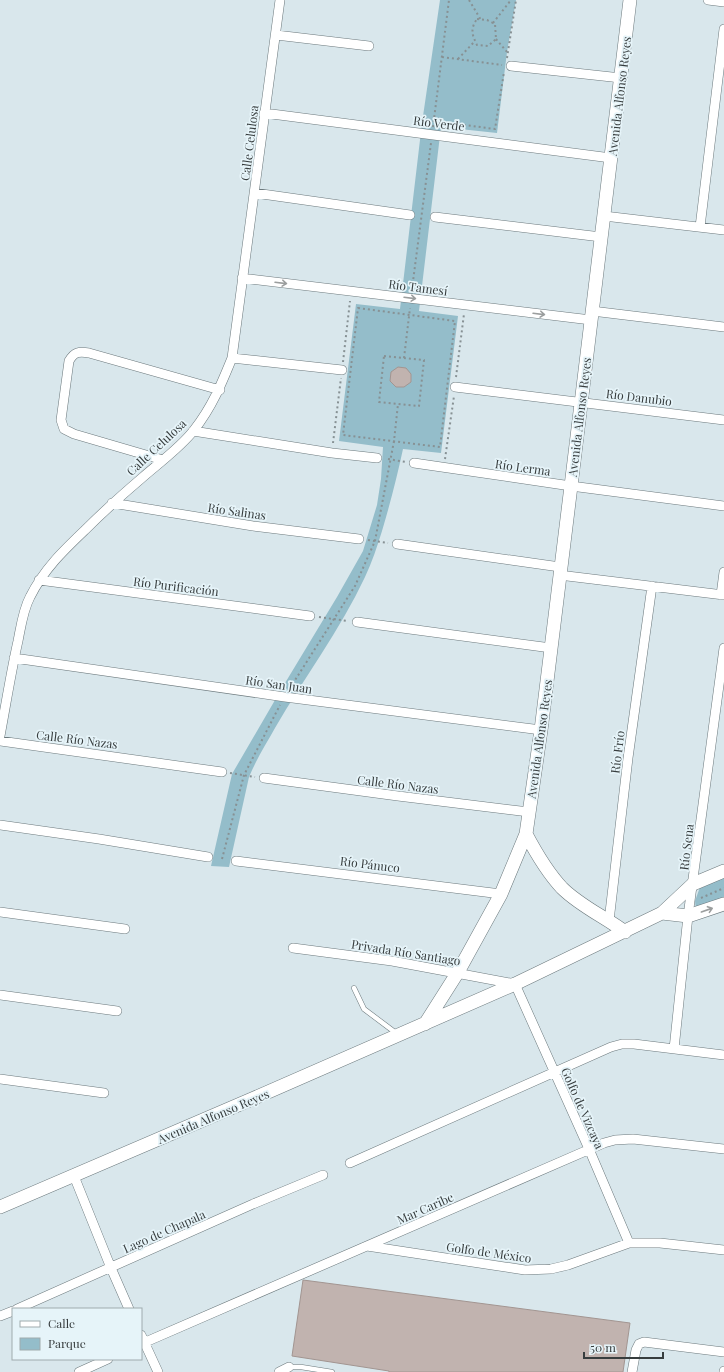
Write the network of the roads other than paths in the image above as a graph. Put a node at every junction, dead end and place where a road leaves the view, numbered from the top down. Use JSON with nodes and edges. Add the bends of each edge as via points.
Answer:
{"nodes":[{"id":1,"x":280,"y":0,"type":"edge"},
{"id":2,"x":630,"y":0,"type":"edge"},
{"id":3,"x":708,"y":0,"type":"edge"},
{"id":4,"x":724,"y":2,"type":"edge"},
{"id":5,"x":724,"y":29,"type":"edge"},
{"id":6,"x":276,"y":35,"type":"junction"},
{"id":7,"x":369,"y":46,"type":"dead end"},
{"id":8,"x":508,"y":66,"type":"road end"},
{"id":9,"x":621,"y":78,"type":"junction"},
{"id":10,"x":264,"y":113,"type":"junction"},
{"id":11,"x":611,"y":158,"type":"junction"},
{"id":12,"x":255,"y":193,"type":"junction"},
{"id":13,"x":410,"y":215,"type":"road end"},
{"id":14,"x":604,"y":216,"type":"junction"},
{"id":15,"x":435,"y":217,"type":"road end"},
{"id":16,"x":700,"y":227,"type":"junction"},
{"id":17,"x":724,"y":230,"type":"edge"},
{"id":18,"x":601,"y":237,"type":"junction"},
{"id":19,"x":242,"y":278,"type":"junction"},
{"id":20,"x":591,"y":316,"type":"junction"},
{"id":21,"x":724,"y":327,"type":"edge"},
{"id":22,"x":232,"y":358,"type":"junction"},
{"id":23,"x":342,"y":370,"type":"dead end"},
{"id":24,"x":455,"y":387,"type":"dead end"},
{"id":25,"x":220,"y":390,"type":"junction"},
{"id":26,"x":581,"y":402,"type":"junction"},
{"id":27,"x":724,"y":420,"type":"edge"},
{"id":28,"x":193,"y":431,"type":"junction"},
{"id":29,"x":377,"y":458,"type":"road end"},
{"id":30,"x":163,"y":460,"type":"junction"},
{"id":31,"x":414,"y":463,"type":"road end"},
{"id":32,"x":571,"y":486,"type":"junction"},
{"id":33,"x":112,"y":503,"type":"junction"},
{"id":34,"x":724,"y":506,"type":"edge"},
{"id":35,"x":360,"y":539,"type":"road end"},
{"id":36,"x":397,"y":544,"type":"road end"},
{"id":37,"x":560,"y":571,"type":"junction"},
{"id":38,"x":724,"y":572,"type":"edge"},
{"id":39,"x":39,"y":580,"type":"junction"},
{"id":40,"x":652,"y":586,"type":"junction"},
{"id":41,"x":722,"y":595,"type":"edge"},
{"id":42,"x":310,"y":616,"type":"road end"},
{"id":43,"x":357,"y":622,"type":"road end"},
{"id":44,"x":551,"y":648,"type":"junction"},
{"id":45,"x":724,"y":648,"type":"edge"},
{"id":46,"x":14,"y":658,"type":"junction"},
{"id":47,"x":541,"y":730,"type":"junction"},
{"id":48,"x":0,"y":736,"type":"edge"},
{"id":49,"x":0,"y":741,"type":"edge"},
{"id":50,"x":222,"y":772,"type":"road end"},
{"id":51,"x":264,"y":778,"type":"road end"},
{"id":52,"x":529,"y":812,"type":"junction"},
{"id":53,"x":0,"y":825,"type":"edge"},
{"id":54,"x":526,"y":834,"type":"junction"},
{"id":55,"x":208,"y":857,"type":"dead end"},
{"id":56,"x":236,"y":861,"type":"road end"},
{"id":57,"x":724,"y":870,"type":"edge"},
{"id":58,"x":693,"y":884,"type":"junction"},
{"id":59,"x":501,"y":894,"type":"junction"},
{"id":60,"x":724,"y":904,"type":"edge"},
{"id":61,"x":689,"y":910,"type":"junction"},
{"id":62,"x":0,"y":912,"type":"edge"},
{"id":63,"x":662,"y":913,"type":"junction"},
{"id":64,"x":609,"y":921,"type":"junction"},
{"id":65,"x":125,"y":930,"type":"dead end"},
{"id":66,"x":625,"y":932,"type":"junction"},
{"id":67,"x":293,"y":948,"type":"dead end"},
{"id":68,"x":458,"y":972,"type":"junction"},
{"id":69,"x":515,"y":984,"type":"junction"},
{"id":70,"x":354,"y":988,"type":"dead end"},
{"id":71,"x":0,"y":995,"type":"edge"},
{"id":72,"x":117,"y":1011,"type":"dead end"},
{"id":73,"x":425,"y":1024,"type":"junction"},
{"id":74,"x":399,"y":1035,"type":"junction"},
{"id":75,"x":674,"y":1049,"type":"junction"},
{"id":76,"x":724,"y":1055,"type":"edge"},
{"id":77,"x":554,"y":1072,"type":"junction"},
{"id":78,"x":0,"y":1079,"type":"edge"},
{"id":79,"x":104,"y":1093,"type":"dead end"},
{"id":80,"x":589,"y":1149,"type":"junction"},
{"id":81,"x":724,"y":1149,"type":"edge"},
{"id":82,"x":350,"y":1163,"type":"dead end"},
{"id":83,"x":322,"y":1175,"type":"dead end"},
{"id":84,"x":74,"y":1176,"type":"junction"},
{"id":85,"x":0,"y":1207,"type":"edge"},
{"id":86,"x":629,"y":1243,"type":"junction"},
{"id":87,"x":367,"y":1246,"type":"junction"},
{"id":88,"x":724,"y":1250,"type":"edge"},
{"id":89,"x":111,"y":1268,"type":"junction"},
{"id":90,"x":18,"y":1308,"type":"edge"},
{"id":91,"x":129,"y":1308,"type":"edge"},
{"id":92,"x":12,"y":1310,"type":"edge"},
{"id":93,"x":0,"y":1316,"type":"edge"},
{"id":94,"x":142,"y":1341,"type":"edge"},
{"id":95,"x":724,"y":1352,"type":"edge"},
{"id":96,"x":106,"y":1360,"type":"edge"},
{"id":97,"x":290,"y":1367,"type":"joint"},
{"id":98,"x":323,"y":1371,"type":"edge"},
{"id":99,"x":79,"y":1372,"type":"edge"},
{"id":100,"x":158,"y":1372,"type":"edge"},
{"id":101,"x":279,"y":1372,"type":"edge"},
{"id":102,"x":332,"y":1372,"type":"edge"},
{"id":103,"x":632,"y":1372,"type":"edge"}],
"edges":[{"from":1,"to":6,"type":"street","name":"Calle Celulosa"},
{"from":2,"to":9,"type":"street","name":"Avenida Alfonso Reyes"},
{"from":3,"to":4,"type":"street"},
{"from":5,"to":16,"type":"street"},
{"from":6,"to":7,"type":"street"},
{"from":6,"to":10,"type":"street","name":"Calle Celulosa"},
{"from":8,"to":9,"type":"street"},
{"from":9,"to":11,"type":"street","name":"Avenida Alfonso Reyes"},
{"from":10,"to":11,"type":"street","name":"Río Verde"},
{"from":10,"to":12,"type":"street","name":"Calle Celulosa"},
{"from":11,"to":14,"type":"street","name":"Avenida Alfonso Reyes"},
{"from":12,"to":13,"type":"street"},
{"from":12,"to":19,"type":"street","name":"Calle Celulosa"},
{"from":14,"to":16,"type":"street"},
{"from":14,"to":18,"type":"street","name":"Avenida Alfonso Reyes"},
{"from":15,"to":18,"type":"street"},
{"from":16,"to":17,"type":"street"},
{"from":18,"to":20,"type":"street","name":"Avenida Alfonso Reyes"},
{"from":19,"to":20,"type":"street","name":"Río Tamesí","one_way":true},
{"from":19,"to":22,"type":"street","name":"Calle Celulosa"},
{"from":20,"to":21,"type":"street","name":"Río Tamesí"},
{"from":20,"to":26,"type":"street","name":"Avenida Alfonso Reyes"},
{"from":22,"to":23,"type":"street"},
{"from":22,"to":25,"type":"street","name":"Calle Celulosa"},
{"from":24,"to":26,"type":"street","name":"Río Danubio"},
{"from":25,"to":28,"type":"street","name":"Calle Celulosa"},
{"from":25,"to":30,"type":"street","via":[[89,353],[75,352],[69,361],[62,420],[64,429]]},
{"from":26,"to":27,"type":"street","name":"Río Danubio"},
{"from":26,"to":32,"type":"street","name":"Avenida Alfonso Reyes"},
{"from":28,"to":29,"type":"street"},
{"from":28,"to":30,"type":"street","name":"Calle Celulosa"},
{"from":30,"to":33,"type":"street","name":"Calle Celulosa"},
{"from":31,"to":32,"type":"street","name":"Río Lerma"},
{"from":32,"to":34,"type":"street","name":"Río Lerma"},
{"from":32,"to":37,"type":"street","name":"Avenida Alfonso Reyes"},
{"from":33,"to":35,"type":"street","name":"Río Salinas","via":[[253,526]]},
{"from":33,"to":39,"type":"street","name":"Calle Celulosa","via":[[66,547]]},
{"from":36,"to":37,"type":"street"},
{"from":37,"to":40,"type":"street"},
{"from":37,"to":44,"type":"street","name":"Avenida Alfonso Reyes"},
{"from":38,"to":41,"type":"street"},
{"from":39,"to":42,"type":"street","name":"Río Purificación"},
{"from":39,"to":46,"type":"street","name":"Calle Celulosa","via":[[24,612]]},
{"from":40,"to":41,"type":"street"},
{"from":40,"to":64,"type":"street","name":"Río Frío"},
{"from":43,"to":44,"type":"street"},
{"from":44,"to":47,"type":"street","name":"Avenida Alfonso Reyes"},
{"from":45,"to":58,"type":"street","name":"Río Sena"},
{"from":46,"to":47,"type":"street","name":"Río San Juan","via":[[284,697]]},
{"from":46,"to":48,"type":"street","name":"Calle Celulosa"},
{"from":47,"to":52,"type":"street","name":"Avenida Alfonso Reyes"},
{"from":49,"to":50,"type":"street","name":"Calle Río Nazas"},
{"from":51,"to":52,"type":"street","name":"Calle Río Nazas"},
{"from":52,"to":54,"type":"street","name":"Avenida Alfonso Reyes"},
{"from":53,"to":55,"type":"street"},
{"from":54,"to":59,"type":"street","name":"Avenida Alfonso Reyes"},
{"from":54,"to":64,"type":"street","via":[[540,859],[562,888]]},
{"from":56,"to":59,"type":"street","name":"Río Pánuco"},
{"from":57,"to":58,"type":"street","name":"Avenida Alfonso Reyes"},
{"from":58,"to":61,"type":"street","name":"Río Sena"},
{"from":58,"to":63,"type":"street","name":"Avenida Alfonso Reyes"},
{"from":59,"to":68,"type":"street","name":"Avenida Alfonso Reyes"},
{"from":61,"to":60,"type":"street","one_way":true},
{"from":61,"to":63,"type":"street"},
{"from":61,"to":75,"type":"street","name":"Río Sena"},
{"from":62,"to":65,"type":"street"},
{"from":63,"to":66,"type":"street","name":"Avenida Alfonso Reyes"},
{"from":64,"to":66,"type":"street"},
{"from":66,"to":69,"type":"street","name":"Avenida Alfonso Reyes"},
{"from":67,"to":68,"type":"street","name":"Privada Río Santiago"},
{"from":68,"to":69,"type":"street","name":"Privada Río Santiago"},
{"from":68,"to":73,"type":"street","name":"Avenida Alfonso Reyes"},
{"from":69,"to":73,"type":"street","name":"Avenida Alfonso Reyes"},
{"from":69,"to":77,"type":"street","name":"Golfo de Vizcaya"},
{"from":70,"to":74,"type":"lane","via":[[364,1009]]},
{"from":71,"to":72,"type":"street"},
{"from":73,"to":74,"type":"street","name":"Avenida Alfonso Reyes"},
{"from":74,"to":84,"type":"street","name":"Avenida Alfonso Reyes"},
{"from":75,"to":76,"type":"street"},
{"from":75,"to":77,"type":"street","via":[[622,1044]]},
{"from":77,"to":80,"type":"street","name":"Golfo de Vizcaya"},
{"from":77,"to":82,"type":"street"},
{"from":78,"to":79,"type":"street"},
{"from":80,"to":81,"type":"street","name":"Mar Caribe","via":[[615,1140],[633,1139]]},
{"from":80,"to":86,"type":"street","name":"Golfo de Vizcaya"},
{"from":80,"to":87,"type":"street","name":"Mar Caribe"},
{"from":83,"to":89,"type":"street","name":"Lago de Chapala"},
{"from":84,"to":85,"type":"street","name":"Avenida Alfonso Reyes"},
{"from":84,"to":89,"type":"street"},
{"from":86,"to":87,"type":"street","name":"Golfo de México","via":[[568,1265],[539,1271]]},
{"from":86,"to":88,"type":"street","name":"Golfo de México","via":[[660,1243]]},
{"from":87,"to":94,"type":"street","name":"Mar Caribe"},
{"from":89,"to":90,"type":"street","name":"Lago de Chapala"},
{"from":89,"to":91,"type":"street"},
{"from":92,"to":93,"type":"street"},
{"from":94,"to":100,"type":"street"},
{"from":95,"to":103,"type":"street","via":[[644,1342],[639,1344],[636,1350]]},
{"from":96,"to":99,"type":"street"},
{"from":97,"to":98,"type":"lane"},
{"from":97,"to":101,"type":"street"},
{"from":98,"to":102,"type":"lane"}]}
